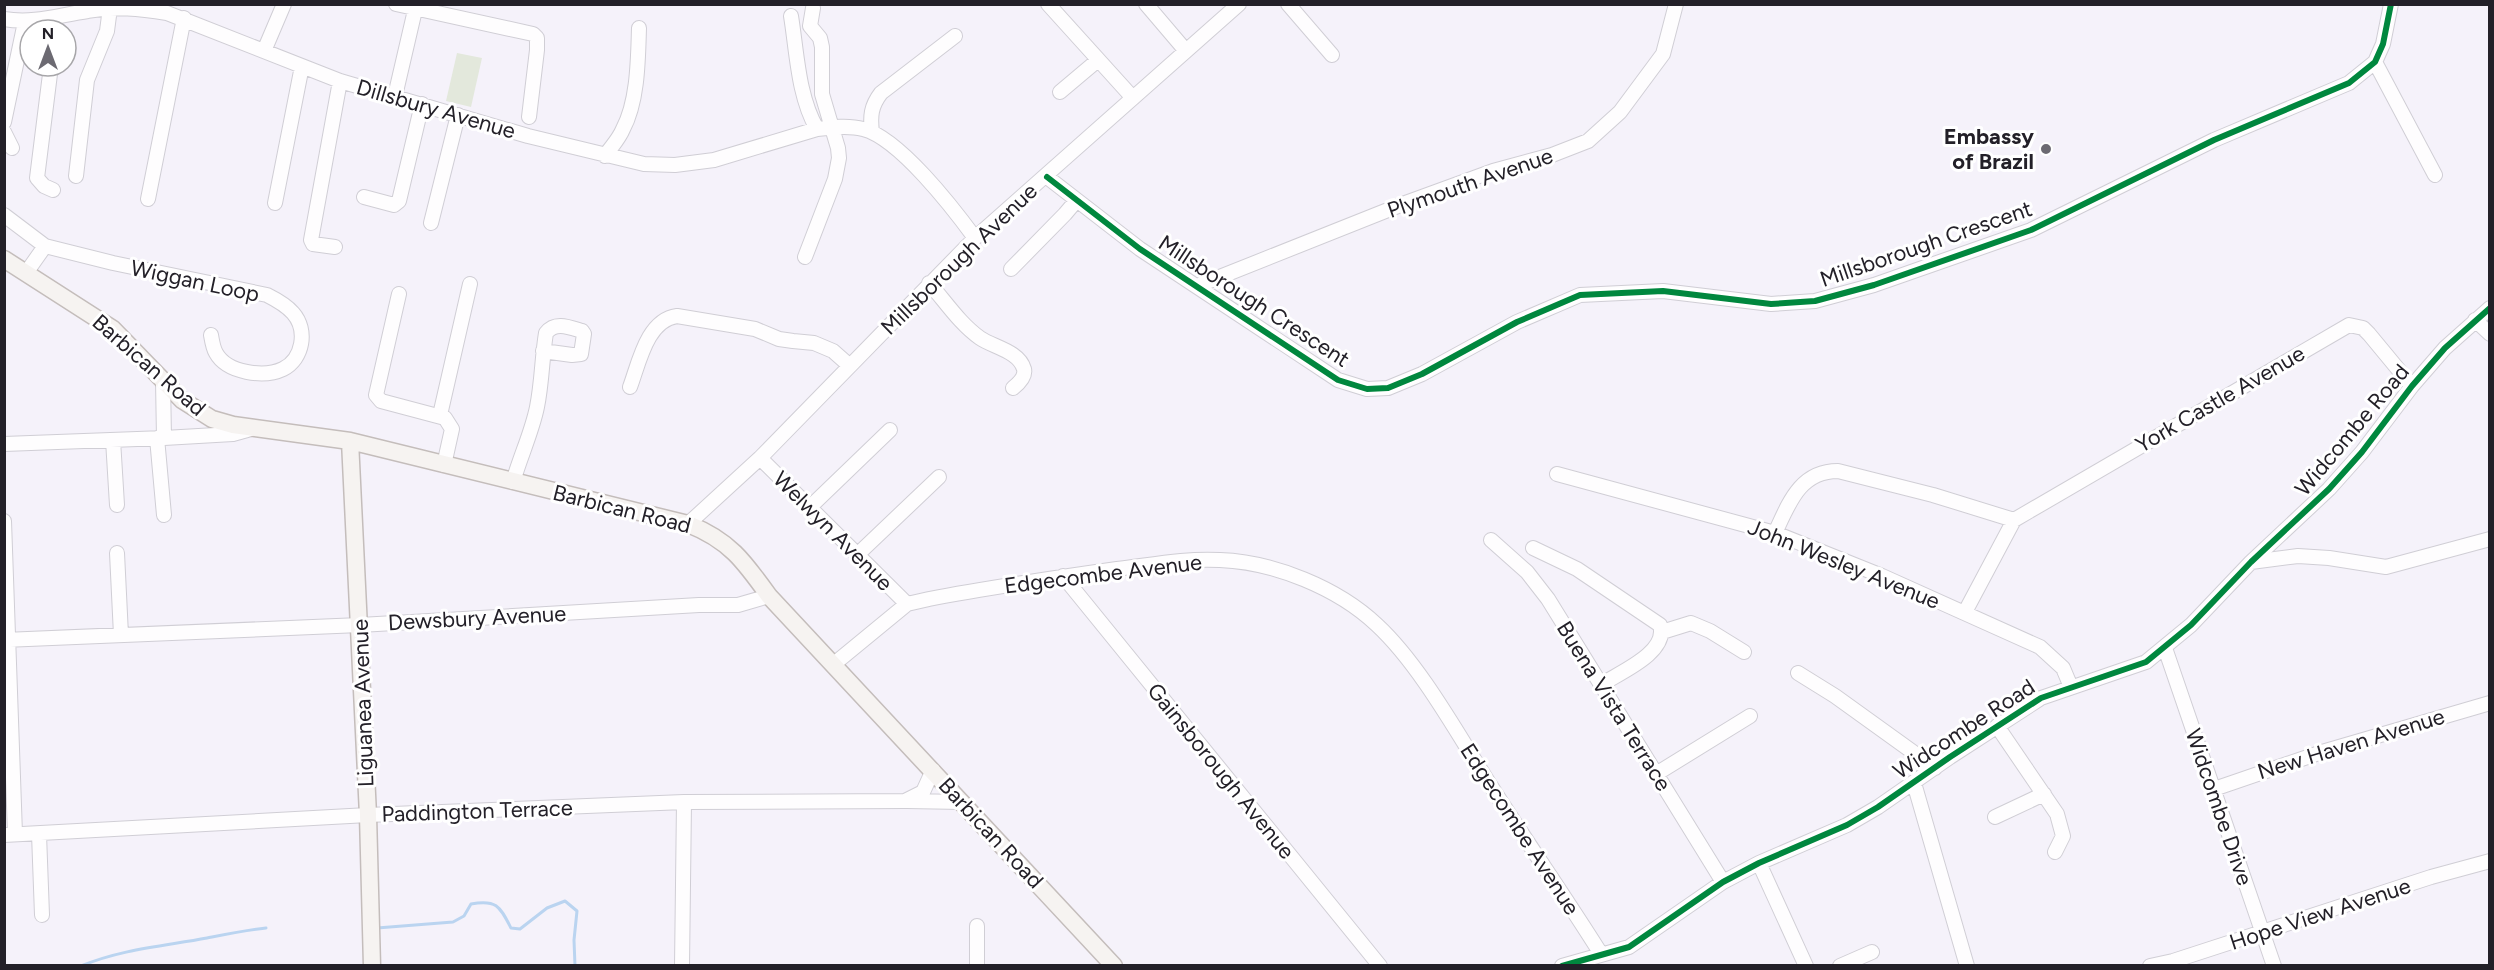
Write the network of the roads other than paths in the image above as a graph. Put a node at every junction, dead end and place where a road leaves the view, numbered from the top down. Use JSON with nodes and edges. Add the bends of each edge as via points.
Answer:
{"nodes":[{"id":1,"x":284,"y":4,"type":"edge"},
{"id":2,"x":396,"y":4,"type":"edge"},
{"id":3,"x":1048,"y":4,"type":"edge"},
{"id":4,"x":1146,"y":4,"type":"edge"},
{"id":5,"x":1239,"y":4,"type":"edge"},
{"id":6,"x":1288,"y":4,"type":"edge"},
{"id":7,"x":1676,"y":4,"type":"edge"},
{"id":8,"x":2391,"y":4,"type":"edge"},
{"id":9,"x":128,"y":7,"type":"edge"},
{"id":10,"x":110,"y":8,"type":"junction"},
{"id":11,"x":813,"y":8,"type":"dead end"},
{"id":12,"x":415,"y":10,"type":"junction"},
{"id":13,"x":791,"y":16,"type":"dead end"},
{"id":14,"x":76,"y":18,"type":"edge"},
{"id":15,"x":184,"y":18,"type":"junction"},
{"id":16,"x":639,"y":28,"type":"dead end"},
{"id":17,"x":955,"y":36,"type":"dead end"},
{"id":18,"x":264,"y":51,"type":"junction"},
{"id":19,"x":1186,"y":51,"type":"junction"},
{"id":20,"x":18,"y":55,"type":"edge"},
{"id":21,"x":1332,"y":55,"type":"dead end"},
{"id":22,"x":1098,"y":60,"type":"junction"},
{"id":23,"x":2375,"y":62,"type":"junction"},
{"id":24,"x":302,"y":66,"type":"junction"},
{"id":25,"x":50,"y":78,"type":"edge"},
{"id":26,"x":340,"y":81,"type":"junction"},
{"id":27,"x":1060,"y":92,"type":"dead end"},
{"id":28,"x":395,"y":96,"type":"junction"},
{"id":29,"x":1133,"y":98,"type":"junction"},
{"id":30,"x":422,"y":104,"type":"junction"},
{"id":31,"x":458,"y":115,"type":"junction"},
{"id":32,"x":529,"y":117,"type":"dead end"},
{"id":33,"x":4,"y":122,"type":"edge"},
{"id":34,"x":824,"y":128,"type":"junction"},
{"id":35,"x":4,"y":132,"type":"edge"},
{"id":36,"x":872,"y":132,"type":"junction"},
{"id":37,"x":12,"y":148,"type":"dead end"},
{"id":38,"x":605,"y":156,"type":"junction"},
{"id":39,"x":2435,"y":175,"type":"dead end"},
{"id":40,"x":76,"y":176,"type":"dead end"},
{"id":41,"x":1047,"y":177,"type":"junction"},
{"id":42,"x":53,"y":190,"type":"dead end"},
{"id":43,"x":364,"y":197,"type":"dead end"},
{"id":44,"x":148,"y":199,"type":"dead end"},
{"id":45,"x":1076,"y":201,"type":"junction"},
{"id":46,"x":276,"y":203,"type":"dead end"},
{"id":47,"x":4,"y":215,"type":"edge"},
{"id":48,"x":431,"y":223,"type":"dead end"},
{"id":49,"x":975,"y":238,"type":"junction"},
{"id":50,"x":45,"y":246,"type":"junction"},
{"id":51,"x":335,"y":247,"type":"dead end"},
{"id":52,"x":805,"y":257,"type":"dead end"},
{"id":53,"x":4,"y":259,"type":"edge"},
{"id":54,"x":1011,"y":269,"type":"dead end"},
{"id":55,"x":26,"y":273,"type":"junction"},
{"id":56,"x":929,"y":283,"type":"junction"},
{"id":57,"x":470,"y":284,"type":"dead end"},
{"id":58,"x":1197,"y":286,"type":"junction"},
{"id":59,"x":399,"y":294,"type":"dead end"},
{"id":60,"x":2490,"y":308,"type":"edge"},
{"id":61,"x":2475,"y":320,"type":"junction"},
{"id":62,"x":2490,"y":334,"type":"edge"},
{"id":63,"x":211,"y":335,"type":"dead end"},
{"id":64,"x":543,"y":351,"type":"dead end"},
{"id":65,"x":850,"y":366,"type":"junction"},
{"id":66,"x":163,"y":381,"type":"junction"},
{"id":67,"x":2412,"y":386,"type":"junction"},
{"id":68,"x":630,"y":387,"type":"dead end"},
{"id":69,"x":1013,"y":388,"type":"dead end"},
{"id":70,"x":440,"y":415,"type":"junction"},
{"id":71,"x":256,"y":428,"type":"junction"},
{"id":72,"x":890,"y":430,"type":"dead end"},
{"id":73,"x":161,"y":438,"type":"junction"},
{"id":74,"x":113,"y":440,"type":"junction"},
{"id":75,"x":350,"y":441,"type":"junction"},
{"id":76,"x":4,"y":444,"type":"edge"},
{"id":77,"x":759,"y":458,"type":"junction"},
{"id":78,"x":444,"y":465,"type":"junction"},
{"id":79,"x":1557,"y":474,"type":"dead end"},
{"id":80,"x":939,"y":477,"type":"dead end"},
{"id":81,"x":513,"y":482,"type":"junction"},
{"id":82,"x":117,"y":505,"type":"dead end"},
{"id":83,"x":809,"y":508,"type":"junction"},
{"id":84,"x":164,"y":515,"type":"dead end"},
{"id":85,"x":4,"y":520,"type":"edge"},
{"id":86,"x":2014,"y":520,"type":"junction"},
{"id":87,"x":688,"y":524,"type":"junction"},
{"id":88,"x":1775,"y":533,"type":"junction"},
{"id":89,"x":2490,"y":539,"type":"edge"},
{"id":90,"x":1491,"y":540,"type":"dead end"},
{"id":91,"x":1533,"y":548,"type":"dead end"},
{"id":92,"x":117,"y":553,"type":"dead end"},
{"id":93,"x":857,"y":555,"type":"junction"},
{"id":94,"x":2251,"y":562,"type":"junction"},
{"id":95,"x":1063,"y":576,"type":"junction"},
{"id":96,"x":769,"y":597,"type":"junction"},
{"id":97,"x":907,"y":604,"type":"junction"},
{"id":98,"x":1965,"y":612,"type":"junction"},
{"id":99,"x":360,"y":625,"type":"junction"},
{"id":100,"x":1662,"y":632,"type":"junction"},
{"id":101,"x":121,"y":635,"type":"junction"},
{"id":102,"x":7,"y":640,"type":"edge"},
{"id":103,"x":2165,"y":648,"type":"junction"},
{"id":104,"x":1744,"y":652,"type":"dead end"},
{"id":105,"x":834,"y":664,"type":"junction"},
{"id":106,"x":1798,"y":673,"type":"dead end"},
{"id":107,"x":1602,"y":684,"type":"junction"},
{"id":108,"x":2071,"y":687,"type":"junction"},
{"id":109,"x":2490,"y":703,"type":"edge"},
{"id":110,"x":1750,"y":716,"type":"dead end"},
{"id":111,"x":1997,"y":726,"type":"junction"},
{"id":112,"x":1935,"y":768,"type":"junction"},
{"id":113,"x":933,"y":770,"type":"junction"},
{"id":114,"x":1656,"y":774,"type":"junction"},
{"id":115,"x":1914,"y":783,"type":"junction"},
{"id":116,"x":2214,"y":789,"type":"junction"},
{"id":117,"x":2044,"y":794,"type":"junction"},
{"id":118,"x":905,"y":801,"type":"junction"},
{"id":119,"x":684,"y":802,"type":"junction"},
{"id":120,"x":962,"y":802,"type":"junction"},
{"id":121,"x":368,"y":815,"type":"junction"},
{"id":122,"x":1995,"y":817,"type":"dead end"},
{"id":123,"x":39,"y":834,"type":"junction"},
{"id":124,"x":10,"y":835,"type":"edge"},
{"id":125,"x":2055,"y":852,"type":"dead end"},
{"id":126,"x":2490,"y":861,"type":"edge"},
{"id":127,"x":1759,"y":863,"type":"junction"},
{"id":128,"x":1723,"y":882,"type":"junction"},
{"id":129,"x":42,"y":915,"type":"dead end"},
{"id":130,"x":977,"y":926,"type":"dead end"},
{"id":131,"x":2263,"y":933,"type":"junction"},
{"id":132,"x":1872,"y":952,"type":"dead end"},
{"id":133,"x":1601,"y":954,"type":"junction"},
{"id":134,"x":372,"y":966,"type":"edge"},
{"id":135,"x":682,"y":966,"type":"edge"},
{"id":136,"x":976,"y":966,"type":"edge"},
{"id":137,"x":1114,"y":966,"type":"edge"},
{"id":138,"x":1380,"y":966,"type":"edge"},
{"id":139,"x":1562,"y":966,"type":"edge"},
{"id":140,"x":1806,"y":966,"type":"edge"},
{"id":141,"x":1840,"y":966,"type":"edge"},
{"id":142,"x":1967,"y":966,"type":"edge"},
{"id":143,"x":2150,"y":966,"type":"edge"},
{"id":144,"x":2274,"y":966,"type":"edge"}],
"edges":[{"from":1,"to":18,"type":"street"},
{"from":2,"to":12,"type":"street"},
{"from":3,"to":22,"type":"street"},
{"from":4,"to":19,"type":"street"},
{"from":5,"to":19,"type":"street","name":"Millsborough Avenue"},
{"from":6,"to":21,"type":"street","via":[[1321,33]]},
{"from":7,"to":58,"type":"street","name":"Plymouth Avenue","via":[[1663,54],[1620,112],[1588,141],[1408,202]]},
{"from":8,"to":23,"type":"street"},
{"from":9,"to":10,"type":"street","name":"Dillsbury Avenue"},
{"from":9,"to":15,"type":"street","name":"Dillsbury Avenue"},
{"from":10,"to":14,"type":"street","name":"Dillsbury Avenue"},
{"from":10,"to":40,"type":"street","via":[[107,31],[87,80]]},
{"from":11,"to":34,"type":"street","via":[[810,26],[822,47]]},
{"from":12,"to":28,"type":"street"},
{"from":12,"to":32,"type":"street","via":[[533,34],[537,50]]},
{"from":13,"to":34,"type":"street","via":[[809,115]]},
{"from":15,"to":18,"type":"street","name":"Dillsbury Avenue"},
{"from":15,"to":44,"type":"street"},
{"from":16,"to":38,"type":"street","via":[[638,69],[628,114]]},
{"from":17,"to":36,"type":"street","via":[[881,93],[870,117]]},
{"from":18,"to":24,"type":"street","name":"Dillsbury Avenue"},
{"from":19,"to":29,"type":"street","name":"Millsborough Avenue"},
{"from":20,"to":33,"type":"street"},
{"from":22,"to":27,"type":"street"},
{"from":22,"to":29,"type":"street"},
{"from":23,"to":39,"type":"street"},
{"from":23,"to":58,"type":"street","name":"Millsborough Crescent","via":[[2349,83],[2214,140],[2031,230],[1874,285],[1815,301],[1771,304],[1663,291],[1580,295],[1517,322],[1389,388],[1367,389],[1338,380]]},
{"from":24,"to":26,"type":"street","name":"Dillsbury Avenue"},
{"from":24,"to":46,"type":"street"},
{"from":25,"to":42,"type":"street","via":[[37,178]]},
{"from":26,"to":28,"type":"street","name":"Dillsbury Avenue"},
{"from":26,"to":51,"type":"street","via":[[311,240],[313,244]]},
{"from":28,"to":30,"type":"street","name":"Dillsbury Avenue"},
{"from":29,"to":41,"type":"street","name":"Millsborough Avenue"},
{"from":30,"to":31,"type":"street","name":"Dillsbury Avenue"},
{"from":30,"to":43,"type":"street","via":[[399,201],[394,205]]},
{"from":31,"to":38,"type":"street","name":"Dillsbury Avenue"},
{"from":31,"to":48,"type":"street"},
{"from":34,"to":36,"type":"street","name":"Dillsbury Avenue","via":[[862,128]]},
{"from":34,"to":38,"type":"street","name":"Dillsbury Avenue","via":[[714,160],[675,165]]},
{"from":34,"to":52,"type":"street","via":[[838,147],[835,179]]},
{"from":35,"to":37,"type":"street"},
{"from":36,"to":49,"type":"street","name":"Dillsbury Avenue","via":[[928,180]]},
{"from":41,"to":45,"type":"street","name":"Millsborough Crescent"},
{"from":41,"to":49,"type":"street","name":"Millsborough Avenue"},
{"from":45,"to":54,"type":"street"},
{"from":45,"to":58,"type":"street","name":"Millsborough Crescent"},
{"from":47,"to":50,"type":"street","name":"Wiggan Loop"},
{"from":49,"to":56,"type":"street","name":"Millsborough Avenue"},
{"from":50,"to":55,"type":"street"},
{"from":50,"to":63,"type":"street","name":"Wiggan Loop","via":[[267,295],[295,315],[302,345],[296,360],[283,369],[247,372],[228,366],[216,353]]},
{"from":53,"to":55,"type":"main road","name":"Barbican Road"},
{"from":55,"to":66,"type":"main road","name":"Barbican Road","via":[[113,330]]},
{"from":56,"to":65,"type":"street","name":"Millsborough Avenue"},
{"from":56,"to":69,"type":"street","via":[[979,337],[1019,361],[1024,376]]},
{"from":57,"to":70,"type":"street"},
{"from":59,"to":70,"type":"street","via":[[376,398]]},
{"from":60,"to":61,"type":"street","name":"Widcombe Road"},
{"from":61,"to":62,"type":"street"},
{"from":61,"to":67,"type":"street","name":"Widcombe Road"},
{"from":64,"to":81,"type":"street","via":[[537,406]]},
{"from":65,"to":68,"type":"street","via":[[833,351],[814,343],[779,339],[755,328],[677,316],[667,317],[652,330]]},
{"from":65,"to":77,"type":"street","name":"Millsborough Avenue"},
{"from":66,"to":71,"type":"main road","name":"Barbican Road","via":[[182,400],[212,419]]},
{"from":66,"to":73,"type":"street"},
{"from":67,"to":86,"type":"street","name":"York Castle Avenue","via":[[2363,328],[2349,325]]},
{"from":67,"to":94,"type":"street","name":"Widcombe Road","via":[[2329,489]]},
{"from":70,"to":78,"type":"street","via":[[452,429]]},
{"from":71,"to":73,"type":"street","via":[[233,434]]},
{"from":71,"to":75,"type":"main road","name":"Barbican Road"},
{"from":72,"to":83,"type":"street"},
{"from":73,"to":74,"type":"street"},
{"from":73,"to":84,"type":"street"},
{"from":74,"to":76,"type":"street"},
{"from":74,"to":82,"type":"street"},
{"from":75,"to":78,"type":"main road","name":"Barbican Road"},
{"from":75,"to":99,"type":"main road","name":"Liguanea Avenue"},
{"from":77,"to":83,"type":"street","name":"Welwyn Avenue"},
{"from":77,"to":87,"type":"street","name":"Millsborough Avenue"},
{"from":78,"to":81,"type":"main road","name":"Barbican Road"},
{"from":79,"to":88,"type":"street","name":"John Wesley Avenue"},
{"from":80,"to":93,"type":"street"},
{"from":81,"to":87,"type":"main road","name":"Barbican Road"},
{"from":83,"to":93,"type":"street","name":"Welwyn Avenue"},
{"from":85,"to":102,"type":"street"},
{"from":86,"to":88,"type":"street","via":[[1933,495],[1829,471],[1799,487]]},
{"from":86,"to":98,"type":"street"},
{"from":87,"to":96,"type":"main road","name":"Barbican Road","via":[[717,537],[735,552]]},
{"from":88,"to":98,"type":"street","name":"John Wesley Avenue"},
{"from":89,"to":94,"type":"street","via":[[2386,567],[2298,556]]},
{"from":90,"to":107,"type":"street","name":"Buena Vista Terrace","via":[[1536,584]]},
{"from":91,"to":100,"type":"street","via":[[1624,598],[1652,617]]},
{"from":92,"to":101,"type":"street"},
{"from":93,"to":97,"type":"street","name":"Welwyn Avenue"},
{"from":94,"to":103,"type":"street","name":"Widcombe Road"},
{"from":95,"to":97,"type":"street","name":"Edgecombe Avenue"},
{"from":95,"to":133,"type":"street","name":"Edgecombe Avenue","via":[[1192,559],[1222,560],[1282,572],[1359,610],[1396,646],[1438,702]]},
{"from":95,"to":138,"type":"street","name":"Gainsborough Avenue"},
{"from":96,"to":99,"type":"street","name":"Dewsbury Avenue","via":[[738,605]]},
{"from":96,"to":105,"type":"main road","name":"Barbican Road"},
{"from":97,"to":105,"type":"street","name":"Edgecombe Avenue"},
{"from":98,"to":108,"type":"street","name":"John Wesley Avenue","via":[[2040,647],[2063,668]]},
{"from":99,"to":101,"type":"street","name":"Dewsbury Avenue"},
{"from":99,"to":121,"type":"main road","name":"Liguanea Avenue"},
{"from":100,"to":104,"type":"street","via":[[1691,623]]},
{"from":100,"to":107,"type":"street","via":[[1647,656]]},
{"from":101,"to":102,"type":"street","name":"Dewsbury Avenue"},
{"from":102,"to":124,"type":"street"},
{"from":103,"to":108,"type":"street","name":"Widcombe Road","via":[[2146,662]]},
{"from":103,"to":116,"type":"street","name":"Widcombe Drive"},
{"from":105,"to":113,"type":"main road","name":"Barbican Road"},
{"from":106,"to":112,"type":"street"},
{"from":107,"to":114,"type":"street","name":"Buena Vista Terrace"},
{"from":108,"to":111,"type":"street","name":"Widcombe Road","via":[[2041,698]]},
{"from":109,"to":116,"type":"street","name":"New Haven Avenue","via":[[2322,752]]},
{"from":110,"to":114,"type":"street"},
{"from":111,"to":112,"type":"street","name":"Widcombe Road"},
{"from":111,"to":117,"type":"street"},
{"from":112,"to":115,"type":"street","name":"Widcombe Road"},
{"from":113,"to":118,"type":"street","via":[[923,792]]},
{"from":113,"to":120,"type":"main road","name":"Barbican Road"},
{"from":114,"to":128,"type":"street","name":"Buena Vista Terrace"},
{"from":115,"to":127,"type":"street","name":"Widcombe Road","via":[[1847,825]]},
{"from":115,"to":142,"type":"street"},
{"from":116,"to":131,"type":"street","name":"Widcombe Drive"},
{"from":117,"to":122,"type":"street"},
{"from":117,"to":125,"type":"street","via":[[2062,828],[2061,843]]},
{"from":118,"to":119,"type":"street","name":"Paddington Terrace"},
{"from":118,"to":120,"type":"street","name":"Paddington Terrace"},
{"from":119,"to":121,"type":"street","name":"Paddington Terrace"},
{"from":119,"to":135,"type":"street"},
{"from":120,"to":137,"type":"main road","name":"Barbican Road"},
{"from":121,"to":123,"type":"street","name":"Paddington Terrace"},
{"from":121,"to":134,"type":"main road","name":"Liguanea Avenue"},
{"from":123,"to":124,"type":"street","name":"Paddington Terrace"},
{"from":123,"to":129,"type":"street"},
{"from":126,"to":131,"type":"street","name":"Hope View Avenue"},
{"from":127,"to":128,"type":"street","name":"Widcombe Road"},
{"from":127,"to":140,"type":"street"},
{"from":128,"to":133,"type":"street","name":"Widcombe Road","via":[[1629,947]]},
{"from":130,"to":136,"type":"street"},
{"from":131,"to":143,"type":"street","name":"Hope View Avenue"},
{"from":131,"to":144,"type":"street","name":"Widcombe Drive"},
{"from":132,"to":141,"type":"street"},
{"from":133,"to":139,"type":"street","name":"Widcombe Road"}]}
